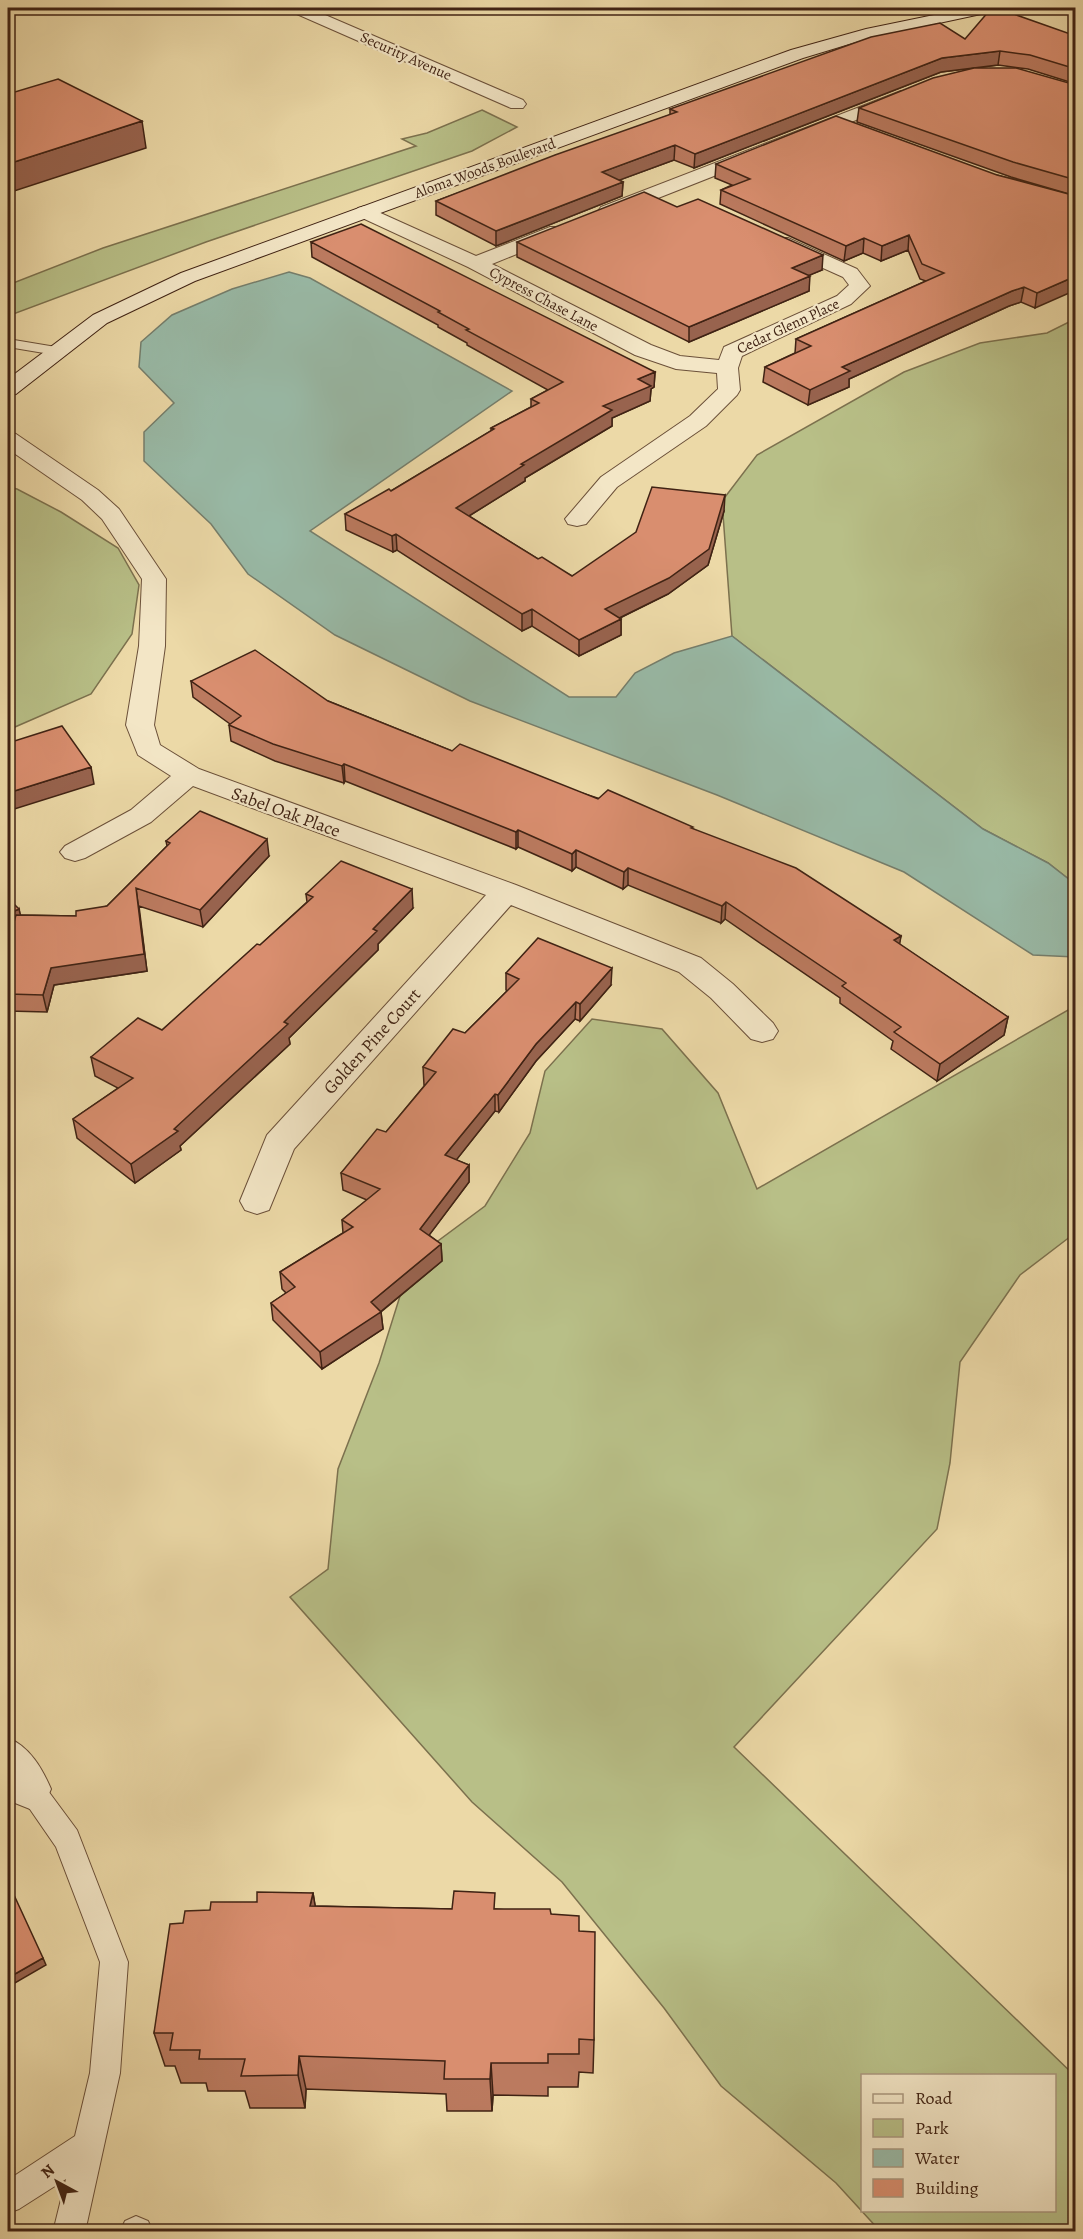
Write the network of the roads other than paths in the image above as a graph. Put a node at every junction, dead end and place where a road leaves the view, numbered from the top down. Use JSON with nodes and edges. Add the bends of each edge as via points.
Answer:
{"nodes":[{"id":1,"x":296,"y":8,"type":"edge"},
{"id":2,"x":989,"y":8,"type":"edge"},
{"id":3,"x":918,"y":89,"type":"edge"},
{"id":4,"x":517,"y":104,"type":"dead end"},
{"id":5,"x":835,"y":122,"type":"junction"},
{"id":6,"x":858,"y":130,"type":"edge"},
{"id":7,"x":665,"y":189,"type":"junction"},
{"id":8,"x":687,"y":199,"type":"dead end"},
{"id":9,"x":365,"y":212,"type":"junction"},
{"id":10,"x":763,"y":234,"type":"edge"},
{"id":11,"x":475,"y":263,"type":"junction"},
{"id":12,"x":8,"y":343,"type":"edge"},
{"id":13,"x":56,"y":351,"type":"junction"},
{"id":14,"x":727,"y":368,"type":"junction"},
{"id":15,"x":8,"y":389,"type":"edge"},
{"id":16,"x":8,"y":439,"type":"edge"},
{"id":17,"x":576,"y":519,"type":"dead end"},
{"id":18,"x":189,"y":775,"type":"junction"},
{"id":19,"x":75,"y":852,"type":"dead end"},
{"id":20,"x":506,"y":892,"type":"junction"},
{"id":21,"x":762,"y":1031,"type":"dead end"},
{"id":22,"x":257,"y":1201,"type":"dead end"},
{"id":23,"x":19,"y":1774,"type":"edge"},
{"id":24,"x":88,"y":2146,"type":"junction"},
{"id":25,"x":8,"y":2198,"type":"edge"},
{"id":26,"x":69,"y":2232,"type":"edge"}],
"edges":[{"from":1,"to":4,"type":"street","name":"Security Avenue"},
{"from":2,"to":9,"type":"street","name":"Aloma Woods Boulevard","via":[[838,40]]},
{"from":3,"to":5,"type":"street"},
{"from":5,"to":6,"type":"street"},
{"from":5,"to":7,"type":"street"},
{"from":7,"to":8,"type":"street"},
{"from":7,"to":11,"type":"street"},
{"from":9,"to":11,"type":"street","name":"Cypress Chase Lane"},
{"from":9,"to":13,"type":"street","name":"Aloma Woods Boulevard","via":[[169,285],[100,319]]},
{"from":10,"to":14,"type":"street","name":"Cedar Glenn Place","via":[[850,273],[860,286],[844,300],[732,352]]},
{"from":11,"to":14,"type":"street","name":"Cypress Chase Lane","via":[[643,350],[676,362]]},
{"from":12,"to":13,"type":"lane"},
{"from":13,"to":15,"type":"street","name":"Aloma Woods Boulevard"},
{"from":14,"to":17,"type":"street","name":"Cedar Glenn Place","via":[[729,390],[698,421],[609,482]]},
{"from":16,"to":18,"type":"street","name":"Sabel Oak Place","via":[[111,514],[154,579],[152,646],[140,725],[148,749]]},
{"from":18,"to":19,"type":"street","via":[[141,816]]},
{"from":18,"to":20,"type":"street","name":"Sabel Oak Place"},
{"from":20,"to":21,"type":"street","name":"Sabel Oak Place","via":[[690,964]]},
{"from":20,"to":22,"type":"street","name":"Golden Pine Court","via":[[279,1144]]},
{"from":23,"to":24,"type":"lane","via":[[67,1839],[114,1962],[105,2073]]},
{"from":24,"to":25,"type":"lane"},
{"from":24,"to":26,"type":"lane"}]}
